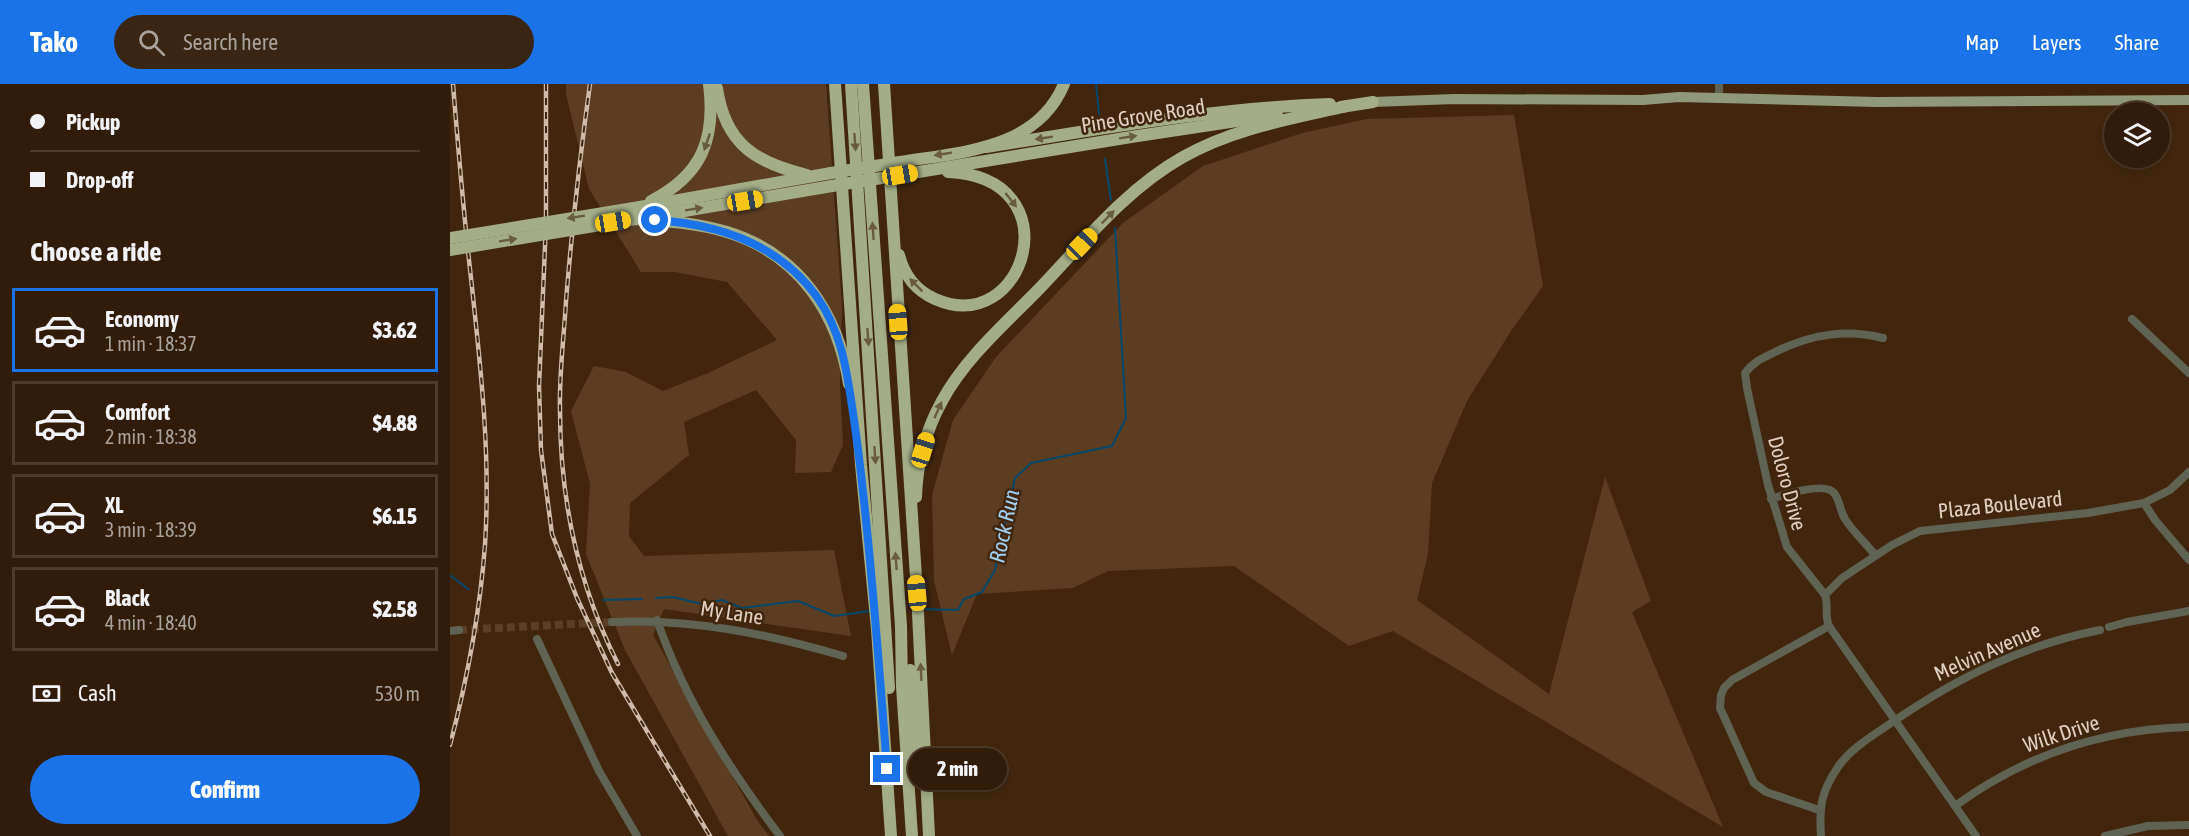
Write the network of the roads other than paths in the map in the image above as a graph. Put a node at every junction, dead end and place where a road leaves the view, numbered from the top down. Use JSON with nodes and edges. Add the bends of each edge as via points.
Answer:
{"nodes":[{"id":1,"x":709,"y":84,"type":"edge"},
{"id":2,"x":716,"y":84,"type":"edge"},
{"id":3,"x":835,"y":84,"type":"edge"},
{"id":4,"x":851,"y":84,"type":"edge"},
{"id":5,"x":863,"y":84,"type":"edge"},
{"id":6,"x":884,"y":84,"type":"edge"},
{"id":7,"x":1064,"y":84,"type":"edge"},
{"id":8,"x":1719,"y":84,"type":"edge"},
{"id":9,"x":1719,"y":98,"type":"junction"},
{"id":10,"x":1643,"y":100,"type":"junction"},
{"id":11,"x":2189,"y":100,"type":"edge"},
{"id":12,"x":1797,"y":101,"type":"junction"},
{"id":13,"x":1373,"y":102,"type":"junction"},
{"id":14,"x":1347,"y":106,"type":"junction"},
{"id":15,"x":986,"y":147,"type":"junction"},
{"id":16,"x":920,"y":172,"type":"junction"},
{"id":17,"x":811,"y":176,"type":"junction"},
{"id":18,"x":635,"y":213,"type":"junction"},
{"id":19,"x":894,"y":236,"type":"junction"},
{"id":20,"x":450,"y":238,"type":"edge"},
{"id":21,"x":450,"y":249,"type":"edge"},
{"id":22,"x":2132,"y":319,"type":"dead end"},
{"id":23,"x":1883,"y":338,"type":"dead end"},
{"id":24,"x":2189,"y":373,"type":"edge"},
{"id":25,"x":861,"y":465,"type":"junction"},
{"id":26,"x":2189,"y":472,"type":"edge"},
{"id":27,"x":1771,"y":499,"type":"junction"},
{"id":28,"x":2144,"y":503,"type":"junction"},
{"id":29,"x":913,"y":549,"type":"junction"},
{"id":30,"x":1875,"y":555,"type":"junction"},
{"id":31,"x":2189,"y":560,"type":"edge"},
{"id":32,"x":879,"y":594,"type":"junction"},
{"id":33,"x":1825,"y":595,"type":"junction"},
{"id":34,"x":2189,"y":610,"type":"edge"},
{"id":35,"x":657,"y":620,"type":"junction"},
{"id":36,"x":612,"y":622,"type":"tunnel mouth"},
{"id":37,"x":909,"y":624,"type":"junction"},
{"id":38,"x":1829,"y":626,"type":"junction"},
{"id":39,"x":882,"y":628,"type":"junction"},
{"id":40,"x":537,"y":639,"type":"dead end"},
{"id":41,"x":843,"y":656,"type":"dead end"},
{"id":42,"x":1895,"y":720,"type":"junction"},
{"id":43,"x":2189,"y":727,"type":"edge"},
{"id":44,"x":1955,"y":806,"type":"junction"},
{"id":45,"x":1819,"y":810,"type":"junction"},
{"id":46,"x":2189,"y":825,"type":"edge"},
{"id":47,"x":637,"y":836,"type":"edge"},
{"id":48,"x":780,"y":836,"type":"edge"},
{"id":49,"x":891,"y":836,"type":"edge"},
{"id":50,"x":899,"y":836,"type":"edge"},
{"id":51,"x":912,"y":836,"type":"edge"},
{"id":52,"x":928,"y":836,"type":"edge"},
{"id":53,"x":1821,"y":836,"type":"edge"},
{"id":54,"x":1976,"y":836,"type":"edge"},
{"id":55,"x":2105,"y":836,"type":"edge"}],
"edges":[{"from":1,"to":18,"type":"highway","one_way":true,"via":[[711,122],[700,159],[673,189]]},
{"from":2,"to":17,"type":"highway","via":[[726,121],[745,148],[772,166]]},
{"from":3,"to":25,"type":"highway"},
{"from":4,"to":32,"type":"highway","one_way":true},
{"from":37,"to":5,"type":"highway","one_way":true,"via":[[899,590]]},
{"from":6,"to":19,"type":"highway"},
{"from":7,"to":15,"type":"highway","via":[[1055,104],[1041,119]]},
{"from":8,"to":9,"type":"street"},
{"from":9,"to":10,"type":"main road","name":"Pine Grove Road"},
{"from":9,"to":12,"type":"main road","name":"Pine Grove Road"},
{"from":10,"to":12,"type":"main road","name":"Pine Grove Road","via":[[1761,105]]},
{"from":10,"to":13,"type":"main road","name":"Pine Grove Road"},
{"from":11,"to":12,"type":"main road","name":"Pine Grove Road"},
{"from":13,"to":14,"type":"highway","name":"Pine Grove Road"},
{"from":13,"to":15,"type":"highway","name":"Pine Grove Road","one_way":true,"via":[[1266,107],[1186,116]]},
{"from":16,"to":14,"type":"highway","name":"Pine Grove Road","one_way":true},
{"from":29,"to":14,"type":"highway","one_way":true,"via":[[920,462],[946,394],[977,354],[1129,195],[1167,166],[1216,141]]},
{"from":15,"to":17,"type":"highway","one_way":true,"bridge":true},
{"from":18,"to":16,"type":"highway","one_way":true,"bridge":true},
{"from":16,"to":19,"type":"highway","one_way":true,"via":[[973,175],[1006,192],[1023,222],[1021,261],[1009,284],[996,295],[971,304],[946,303],[912,283],[903,268]]},
{"from":17,"to":18,"type":"highway"},
{"from":18,"to":20,"type":"highway","one_way":true,"bridge":true},
{"from":21,"to":18,"type":"highway","one_way":true,"bridge":true},
{"from":18,"to":25,"type":"highway","via":[[739,236],[777,257],[803,280],[824,309],[841,346]]},
{"from":19,"to":29,"type":"highway"},
{"from":22,"to":24,"type":"street"},
{"from":23,"to":27,"type":"street","name":"Doloro Drive","via":[[1860,334],[1812,337],[1754,362],[1745,373]]},
{"from":25,"to":32,"type":"highway"},
{"from":26,"to":28,"type":"street","name":"Plaza Boulevard","via":[[2170,490]]},
{"from":27,"to":30,"type":"street","via":[[1820,488],[1834,492],[1846,521]]},
{"from":27,"to":33,"type":"street","name":"Doloro Drive","via":[[1787,547]]},
{"from":28,"to":30,"type":"street","name":"Plaza Boulevard","via":[[1920,531]]},
{"from":28,"to":31,"type":"street"},
{"from":29,"to":37,"type":"highway","via":[[917,593]]},
{"from":30,"to":33,"type":"street","name":"Plaza Boulevard"},
{"from":32,"to":39,"type":"highway"},
{"from":33,"to":38,"type":"street"},
{"from":34,"to":42,"type":"street","name":"Melvin Avenue","via":[[2060,638],[1991,664]]},
{"from":35,"to":36,"type":"street","name":"My Lane"},
{"from":35,"to":41,"type":"street","name":"My Lane","via":[[741,630]]},
{"from":35,"to":48,"type":"street","via":[[678,671],[722,754]]},
{"from":37,"to":51,"type":"highway","via":[[902,686]]},
{"from":52,"to":37,"type":"highway","one_way":true,"via":[[910,682]]},
{"from":38,"to":42,"type":"street"},
{"from":38,"to":45,"type":"street","via":[[1732,680],[1724,688],[1719,703],[1754,783],[1766,792]]},
{"from":39,"to":49,"type":"highway"},
{"from":39,"to":50,"type":"highway"},
{"from":40,"to":47,"type":"street","via":[[599,771]]},
{"from":42,"to":44,"type":"street"},
{"from":42,"to":45,"type":"street","name":"Melvin Avenue","via":[[1844,759],[1829,782]]},
{"from":43,"to":44,"type":"street","name":"Wilk Drive","via":[[2131,731],[2085,741],[1992,780]]},
{"from":44,"to":54,"type":"street"},
{"from":45,"to":53,"type":"street"},
{"from":46,"to":55,"type":"street","via":[[2148,826]]}]}
